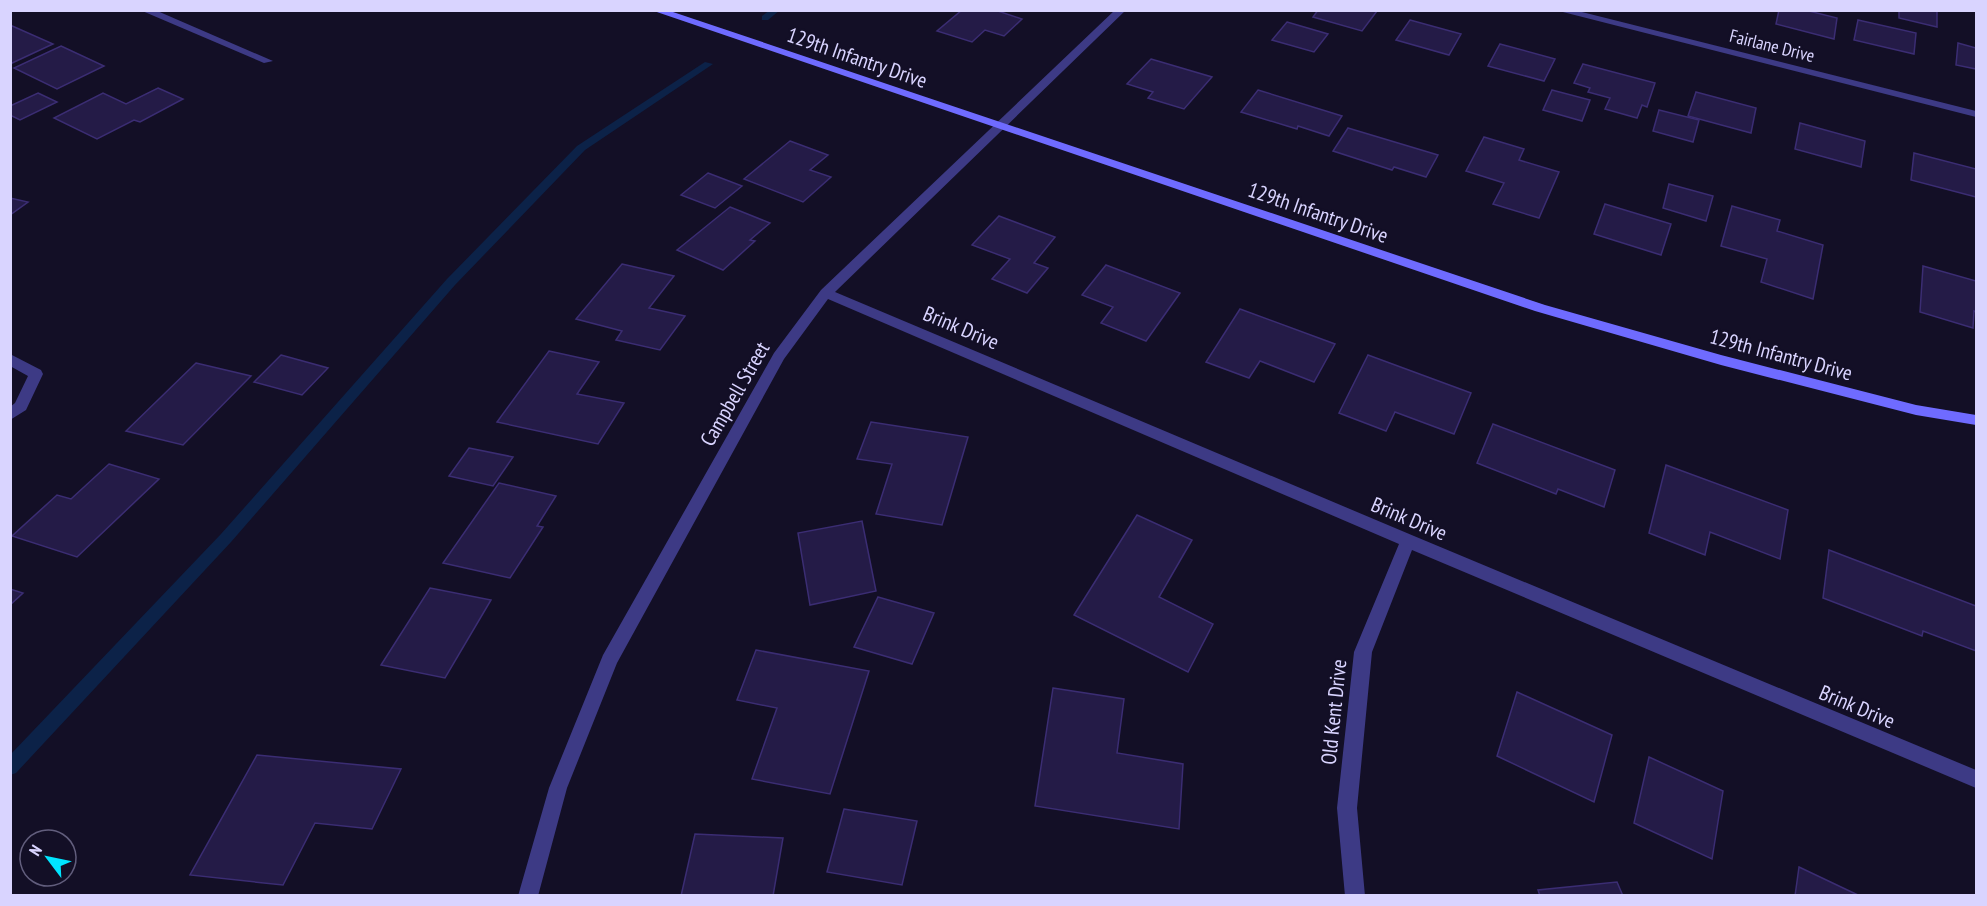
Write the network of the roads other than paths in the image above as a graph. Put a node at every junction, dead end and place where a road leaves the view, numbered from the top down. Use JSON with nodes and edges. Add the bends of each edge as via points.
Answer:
{"nodes":[{"id":1,"x":145,"y":10,"type":"edge"},
{"id":2,"x":656,"y":10,"type":"edge"},
{"id":3,"x":1121,"y":10,"type":"edge"},
{"id":4,"x":1560,"y":10,"type":"edge"},
{"id":5,"x":268,"y":61,"type":"dead end"},
{"id":6,"x":1977,"y":114,"type":"edge"},
{"id":7,"x":1000,"y":126,"type":"junction"},
{"id":8,"x":826,"y":294,"type":"junction"},
{"id":9,"x":10,"y":359,"type":"edge"},
{"id":10,"x":10,"y":415,"type":"edge"},
{"id":11,"x":1977,"y":420,"type":"edge"},
{"id":12,"x":1408,"y":542,"type":"junction"},
{"id":13,"x":1977,"y":779,"type":"edge"},
{"id":14,"x":528,"y":896,"type":"edge"},
{"id":15,"x":1355,"y":896,"type":"edge"}],
"edges":[{"from":1,"to":5,"type":"street"},
{"from":2,"to":7,"type":"street","name":"129th Infantry Drive"},
{"from":3,"to":7,"type":"street","name":"Campbell Street"},
{"from":4,"to":6,"type":"street","name":"Fairlane Drive"},
{"from":7,"to":8,"type":"street","name":"Campbell Street"},
{"from":7,"to":11,"type":"street","name":"129th Infantry Drive","via":[[1540,308],[1870,399]]},
{"from":8,"to":12,"type":"street","name":"Brink Drive"},
{"from":8,"to":14,"type":"street","name":"Campbell Street","via":[[779,356],[609,660],[558,789]]},
{"from":9,"to":10,"type":"street","via":[[36,374],[21,406]]},
{"from":12,"to":13,"type":"street","name":"Brink Drive"},
{"from":12,"to":15,"type":"street","name":"Old Kent Drive","via":[[1363,652],[1347,807]]}]}
